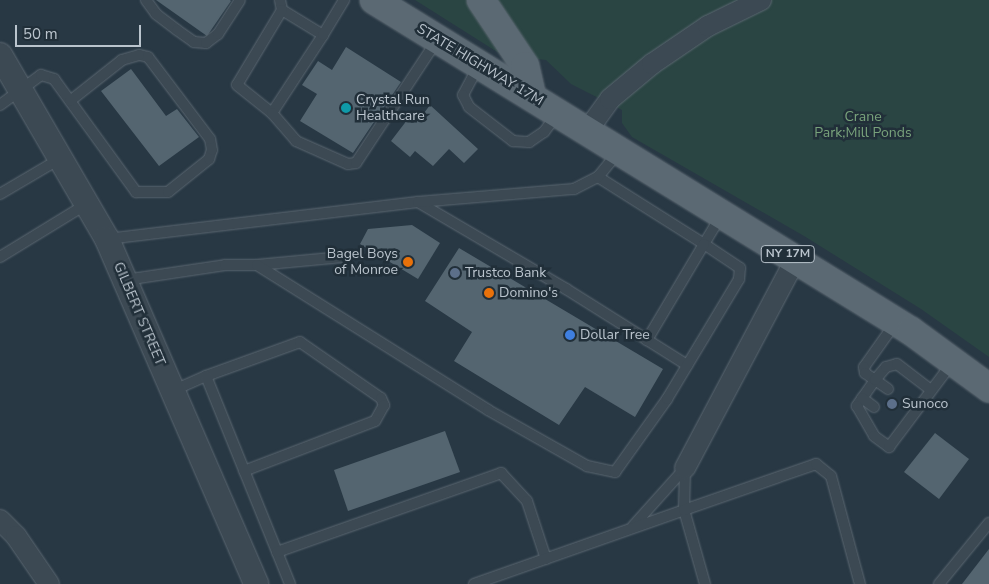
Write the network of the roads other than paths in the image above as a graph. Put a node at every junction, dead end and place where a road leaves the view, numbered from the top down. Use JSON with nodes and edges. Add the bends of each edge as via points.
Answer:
{"nodes":[{"id":1,"x":146,"y":0,"type":"edge"},
{"id":2,"x":240,"y":0,"type":"edge"},
{"id":3,"x":344,"y":0,"type":"edge"},
{"id":4,"x":374,"y":0,"type":"edge"},
{"id":5,"x":481,"y":0,"type":"edge"},
{"id":6,"x":761,"y":0,"type":"edge"},
{"id":7,"x":281,"y":5,"type":"edge"},
{"id":8,"x":323,"y":35,"type":"junction"},
{"id":9,"x":437,"y":39,"type":"junction"},
{"id":10,"x":0,"y":55,"type":"edge"},
{"id":11,"x":479,"y":64,"type":"junction"},
{"id":12,"x":21,"y":90,"type":"junction"},
{"id":13,"x":532,"y":97,"type":"junction"},
{"id":14,"x":70,"y":100,"type":"junction"},
{"id":15,"x":0,"y":105,"type":"edge"},
{"id":16,"x":558,"y":112,"type":"junction"},
{"id":17,"x":272,"y":113,"type":"junction"},
{"id":18,"x":587,"y":130,"type":"junction"},
{"id":19,"x":619,"y":150,"type":"junction"},
{"id":20,"x":62,"y":157,"type":"junction"},
{"id":21,"x":598,"y":177,"type":"junction"},
{"id":22,"x":0,"y":194,"type":"edge"},
{"id":23,"x":418,"y":202,"type":"junction"},
{"id":24,"x":89,"y":203,"type":"junction"},
{"id":25,"x":722,"y":214,"type":"junction"},
{"id":26,"x":107,"y":238,"type":"junction"},
{"id":27,"x":704,"y":244,"type":"junction"},
{"id":28,"x":0,"y":257,"type":"edge"},
{"id":29,"x":344,"y":257,"type":"dead end"},
{"id":30,"x":796,"y":258,"type":"junction"},
{"id":31,"x":257,"y":265,"type":"junction"},
{"id":32,"x":125,"y":280,"type":"junction"},
{"id":33,"x":896,"y":321,"type":"junction"},
{"id":34,"x":647,"y":340,"type":"junction"},
{"id":35,"x":954,"y":361,"type":"junction"},
{"id":36,"x":687,"y":365,"type":"junction"},
{"id":37,"x":206,"y":376,"type":"junction"},
{"id":38,"x":875,"y":380,"type":"junction"},
{"id":39,"x":989,"y":388,"type":"edge"},
{"id":40,"x":888,"y":389,"type":"dead end"},
{"id":41,"x":172,"y":390,"type":"junction"},
{"id":42,"x":931,"y":390,"type":"junction"},
{"id":43,"x":862,"y":398,"type":"junction"},
{"id":44,"x":907,"y":404,"type":"dead end"},
{"id":45,"x":874,"y":407,"type":"dead end"},
{"id":46,"x":916,"y":411,"type":"junction"},
{"id":47,"x":894,"y":422,"type":"dead end"},
{"id":48,"x":903,"y":428,"type":"junction"},
{"id":49,"x":685,"y":468,"type":"junction"},
{"id":50,"x":244,"y":471,"type":"junction"},
{"id":51,"x":684,"y":510,"type":"junction"},
{"id":52,"x":0,"y":520,"type":"edge"},
{"id":53,"x":989,"y":523,"type":"edge"},
{"id":54,"x":633,"y":526,"type":"junction"},
{"id":55,"x":277,"y":552,"type":"junction"},
{"id":56,"x":546,"y":559,"type":"junction"},
{"id":57,"x":49,"y":584,"type":"edge"},
{"id":58,"x":256,"y":584,"type":"edge"},
{"id":59,"x":290,"y":584,"type":"edge"},
{"id":60,"x":474,"y":584,"type":"edge"},
{"id":61,"x":705,"y":584,"type":"edge"},
{"id":62,"x":860,"y":584,"type":"edge"},
{"id":63,"x":939,"y":584,"type":"edge"}],
"edges":[{"from":1,"to":2,"type":"lane","via":[[156,14],[177,30],[194,42],[206,43],[218,34]]},
{"from":3,"to":8,"type":"lane"},
{"from":4,"to":9,"type":"main road","name":"STATE HIGHWAY 17M","number":"NY 17M"},
{"from":5,"to":13,"type":"main road","via":[[525,66]]},
{"from":6,"to":18,"type":"street","via":[[708,26],[652,64],[610,99]]},
{"from":7,"to":8,"type":"lane"},
{"from":7,"to":17,"type":"lane","via":[[237,85]]},
{"from":8,"to":17,"type":"lane"},
{"from":9,"to":11,"type":"main road","name":"STATE HIGHWAY 17M","number":"NY 17M"},
{"from":9,"to":17,"type":"lane","via":[[356,163],[348,164],[296,141]]},
{"from":10,"to":12,"type":"street","name":"GILBERT STREET"},
{"from":11,"to":13,"type":"main road","name":"STATE HIGHWAY 17M","number":"NY 17M"},
{"from":11,"to":16,"type":"lane","via":[[463,95],[469,106],[513,140],[529,142],[544,132]]},
{"from":12,"to":14,"type":"lane","via":[[41,76],[54,80]]},
{"from":12,"to":15,"type":"lane"},
{"from":12,"to":20,"type":"street","name":"GILBERT STREET"},
{"from":13,"to":16,"type":"main road","name":"STATE HIGHWAY 17M","number":"NY 17M"},
{"from":14,"to":14,"type":"lane","via":[[136,192],[168,192],[209,159],[210,139],[148,57],[139,55],[122,60]]},
{"from":16,"to":18,"type":"main road","name":"STATE HIGHWAY 17M","number":"NY 17M"},
{"from":18,"to":19,"type":"main road","number":"NY 17M"},
{"from":19,"to":21,"type":"lane"},
{"from":19,"to":25,"type":"main road","number":"NY 17M"},
{"from":20,"to":22,"type":"lane"},
{"from":20,"to":24,"type":"street","name":"GILBERT STREET"},
{"from":21,"to":23,"type":"lane","via":[[574,189]]},
{"from":21,"to":27,"type":"lane"},
{"from":23,"to":26,"type":"lane"},
{"from":23,"to":34,"type":"lane"},
{"from":24,"to":26,"type":"street","name":"GILBERT STREET"},
{"from":24,"to":28,"type":"lane"},
{"from":25,"to":27,"type":"lane"},
{"from":25,"to":30,"type":"main road","number":"NY 17M"},
{"from":26,"to":32,"type":"street","name":"GILBERT STREET"},
{"from":27,"to":34,"type":"lane"},
{"from":27,"to":36,"type":"lane","via":[[740,268],[739,279]]},
{"from":29,"to":31,"type":"lane"},
{"from":30,"to":33,"type":"main road","number":"NY 17M"},
{"from":30,"to":49,"type":"street"},
{"from":31,"to":32,"type":"lane","via":[[224,265]]},
{"from":31,"to":36,"type":"lane","via":[[488,410],[587,466],[615,472]]},
{"from":32,"to":41,"type":"street","name":"GILBERT STREET"},
{"from":33,"to":35,"type":"main road","number":"NY 17M"},
{"from":33,"to":38,"type":"lane","via":[[864,367],[865,373]]},
{"from":34,"to":36,"type":"lane"},
{"from":35,"to":39,"type":"main road","number":"NY 17M"},
{"from":35,"to":42,"type":"lane"},
{"from":37,"to":41,"type":"lane"},
{"from":37,"to":50,"type":"lane"},
{"from":37,"to":50,"type":"lane","via":[[300,342],[381,398],[384,405],[374,421]]},
{"from":38,"to":40,"type":"lane"},
{"from":38,"to":42,"type":"lane","via":[[886,366],[896,364]]},
{"from":38,"to":43,"type":"lane"},
{"from":41,"to":58,"type":"street","name":"GILBERT STREET"},
{"from":42,"to":46,"type":"lane"},
{"from":43,"to":45,"type":"lane"},
{"from":43,"to":48,"type":"lane","via":[[856,406],[874,436],[889,447]]},
{"from":44,"to":46,"type":"lane"},
{"from":46,"to":48,"type":"lane"},
{"from":47,"to":48,"type":"lane"},
{"from":49,"to":51,"type":"lane"},
{"from":49,"to":54,"type":"lane"},
{"from":50,"to":55,"type":"lane"},
{"from":51,"to":54,"type":"lane"},
{"from":51,"to":61,"type":"lane"},
{"from":51,"to":62,"type":"lane","via":[[816,464],[831,476]]},
{"from":52,"to":57,"type":"street","via":[[16,536]]},
{"from":53,"to":63,"type":"lane"},
{"from":54,"to":56,"type":"lane"},
{"from":55,"to":56,"type":"lane","via":[[501,473],[528,501]]},
{"from":55,"to":59,"type":"lane"},
{"from":56,"to":60,"type":"lane"}]}
